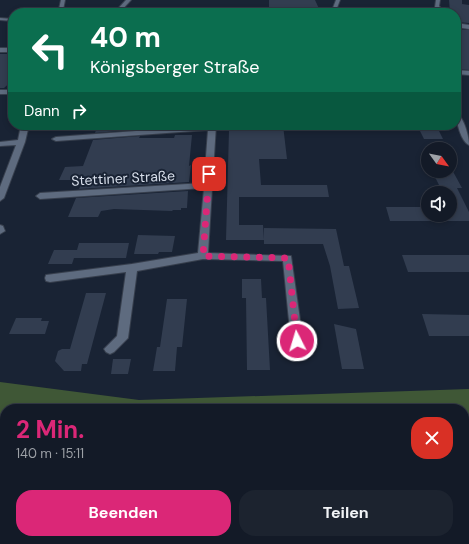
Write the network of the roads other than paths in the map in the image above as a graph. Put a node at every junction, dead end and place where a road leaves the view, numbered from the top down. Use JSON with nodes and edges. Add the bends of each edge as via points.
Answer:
{"nodes":[{"id":1,"x":129,"y":0,"type":"edge"},
{"id":2,"x":121,"y":8,"type":"edge"},
{"id":3,"x":461,"y":126,"type":"edge"},
{"id":4,"x":24,"y":130,"type":"edge"},
{"id":5,"x":173,"y":130,"type":"edge"},
{"id":6,"x":212,"y":130,"type":"edge"},
{"id":7,"x":56,"y":139,"type":"dead end"},
{"id":8,"x":22,"y":142,"type":"junction"},
{"id":9,"x":469,"y":143,"type":"edge"},
{"id":10,"x":0,"y":144,"type":"edge"},
{"id":11,"x":208,"y":186,"type":"junction"},
{"id":12,"x":40,"y":196,"type":"dead end"},
{"id":13,"x":0,"y":198,"type":"edge"},
{"id":14,"x":203,"y":256,"type":"junction"},
{"id":15,"x":132,"y":268,"type":"junction"},
{"id":16,"x":50,"y":278,"type":"dead end"},
{"id":17,"x":297,"y":341,"type":"dead end"},
{"id":18,"x":110,"y":349,"type":"dead end"}],
"edges":[{"from":1,"to":2,"type":"street"},
{"from":3,"to":9,"type":"street"},
{"from":4,"to":8,"type":"street"},
{"from":5,"to":7,"type":"street"},
{"from":6,"to":11,"type":"street"},
{"from":8,"to":10,"type":"street"},
{"from":8,"to":13,"type":"street"},
{"from":11,"to":12,"type":"street","name":"Stettiner Straße"},
{"from":11,"to":14,"type":"street"},
{"from":14,"to":15,"type":"street"},
{"from":14,"to":17,"type":"street","via":[[288,258]]},
{"from":15,"to":16,"type":"street"},
{"from":15,"to":18,"type":"street","via":[[122,338]]}]}
